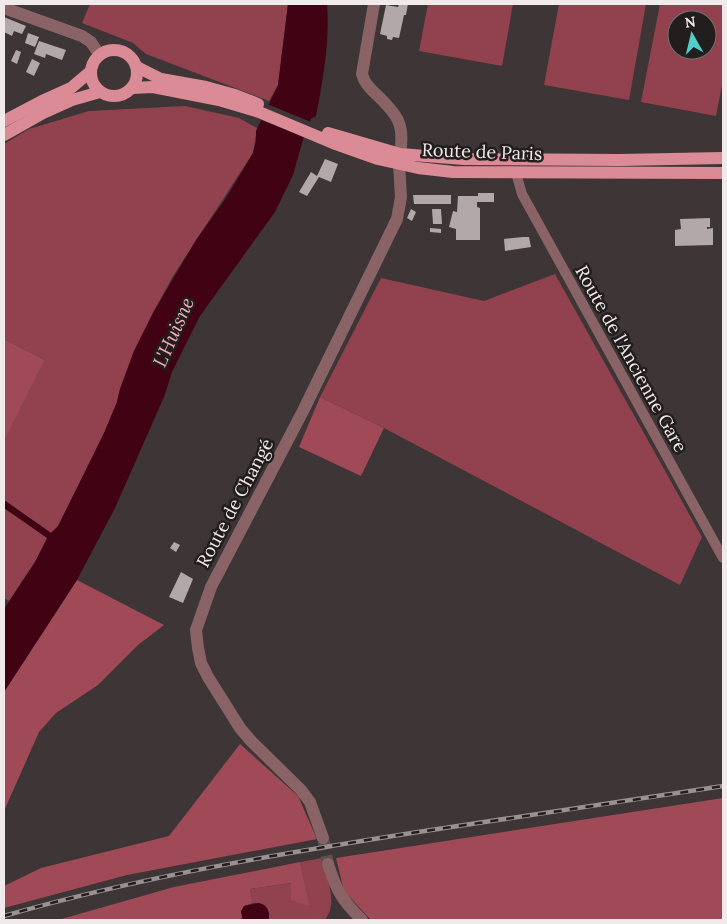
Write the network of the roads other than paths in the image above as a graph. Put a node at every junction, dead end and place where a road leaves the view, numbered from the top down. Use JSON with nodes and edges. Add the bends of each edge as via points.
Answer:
{"nodes":[{"id":1,"x":374,"y":4,"type":"edge"},
{"id":2,"x":4,"y":8,"type":"edge"},
{"id":3,"x":101,"y":54,"type":"junction"},
{"id":4,"x":137,"y":67,"type":"junction"},
{"id":5,"x":91,"y":71,"type":"junction"},
{"id":6,"x":132,"y":88,"type":"junction"},
{"id":7,"x":100,"y":92,"type":"junction"},
{"id":8,"x":261,"y":109,"type":"junction"},
{"id":9,"x":4,"y":121,"type":"edge"},
{"id":10,"x":4,"y":135,"type":"edge"},
{"id":11,"x":723,"y":158,"type":"edge"},
{"id":12,"x":400,"y":159,"type":"junction"},
{"id":13,"x":516,"y":173,"type":"junction"},
{"id":14,"x":723,"y":173,"type":"edge"},
{"id":15,"x":723,"y":558,"type":"edge"},
{"id":16,"x":323,"y":838,"type":"tunnel mouth"},
{"id":17,"x":328,"y":864,"type":"tunnel mouth"},
{"id":18,"x":362,"y":920,"type":"edge"}],
"edges":[{"from":1,"to":12,"type":"street","name":"Route de Changé","via":[[362,74],[364,81],[400,122]]},
{"from":2,"to":3,"type":"street","via":[[82,36]]},
{"from":3,"to":4,"type":"main road","via":[[122,51],[134,60]]},
{"from":3,"to":5,"type":"main road"},
{"from":4,"to":6,"type":"main road","via":[[138,75]]},
{"from":4,"to":8,"type":"main road","name":"Route de Paris","via":[[161,79],[235,95]]},
{"from":5,"to":7,"type":"main road","via":[[93,84]]},
{"from":5,"to":9,"type":"main road","via":[[71,88]]},
{"from":6,"to":7,"type":"main road","via":[[119,96]]},
{"from":6,"to":8,"type":"main road","name":"Route de Paris","via":[[153,87]]},
{"from":7,"to":10,"type":"main road","via":[[72,100]]},
{"from":8,"to":12,"type":"main road","name":"Route de Paris","via":[[315,132]]},
{"from":11,"to":12,"type":"main road","name":"Route de Paris"},
{"from":12,"to":13,"type":"main road","name":"Route de Paris","via":[[418,168]]},
{"from":12,"to":16,"type":"street","name":"Route de Changé","via":[[401,197],[397,219],[303,411],[211,587],[196,630],[201,663],[208,677],[240,728],[310,802]]},
{"from":13,"to":14,"type":"main road","name":"Route de Paris"},
{"from":13,"to":15,"type":"street","name":"Route de l'Ancienne Gare","via":[[522,194]]},
{"from":17,"to":18,"type":"street","via":[[341,898]]}]}
